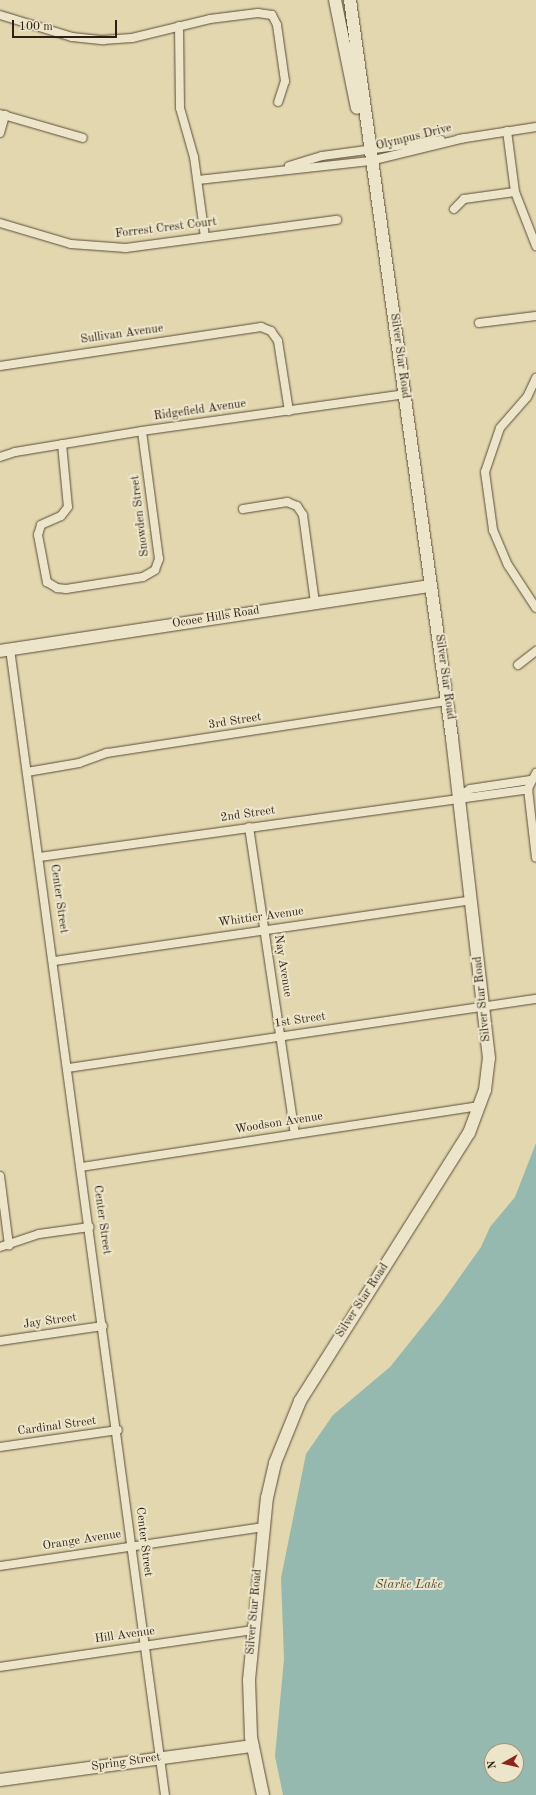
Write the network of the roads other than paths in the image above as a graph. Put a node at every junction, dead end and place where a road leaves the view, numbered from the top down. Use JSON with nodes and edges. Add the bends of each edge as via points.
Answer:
{"nodes":[{"id":1,"x":335,"y":0,"type":"edge"},
{"id":2,"x":342,"y":0,"type":"edge"},
{"id":3,"x":350,"y":0,"type":"edge"},
{"id":4,"x":0,"y":15,"type":"edge"},
{"id":5,"x":179,"y":26,"type":"junction"},
{"id":6,"x":355,"y":40,"type":"junction"},
{"id":7,"x":278,"y":102,"type":"dead end"},
{"id":8,"x":2,"y":115,"type":"edge"},
{"id":9,"x":536,"y":127,"type":"edge"},
{"id":10,"x":507,"y":131,"type":"junction"},
{"id":11,"x":0,"y":132,"type":"edge"},
{"id":12,"x":84,"y":138,"type":"dead end"},
{"id":13,"x":369,"y":155,"type":"junction"},
{"id":14,"x":277,"y":170,"type":"junction"},
{"id":15,"x":198,"y":180,"type":"junction"},
{"id":16,"x":515,"y":192,"type":"junction"},
{"id":17,"x":454,"y":209,"type":"dead end"},
{"id":18,"x":337,"y":220,"type":"dead end"},
{"id":19,"x":0,"y":223,"type":"edge"},
{"id":20,"x":206,"y":237,"type":"junction"},
{"id":21,"x":536,"y":246,"type":"edge"},
{"id":22,"x":536,"y":316,"type":"edge"},
{"id":23,"x":479,"y":323,"type":"dead end"},
{"id":24,"x":0,"y":366,"type":"edge"},
{"id":25,"x":536,"y":378,"type":"edge"},
{"id":26,"x":405,"y":394,"type":"junction"},
{"id":27,"x":288,"y":411,"type":"junction"},
{"id":28,"x":142,"y":431,"type":"junction"},
{"id":29,"x":62,"y":444,"type":"junction"},
{"id":30,"x":0,"y":457,"type":"edge"},
{"id":31,"x":243,"y":509,"type":"dead end"},
{"id":32,"x":431,"y":586,"type":"junction"},
{"id":33,"x":315,"y":604,"type":"junction"},
{"id":34,"x":536,"y":608,"type":"edge"},
{"id":35,"x":5,"y":650,"type":"edge"},
{"id":36,"x":536,"y":651,"type":"edge"},
{"id":37,"x":518,"y":665,"type":"dead end"},
{"id":38,"x":447,"y":701,"type":"junction"},
{"id":39,"x":27,"y":772,"type":"junction"},
{"id":40,"x":533,"y":776,"type":"edge"},
{"id":41,"x":528,"y":789,"type":"junction"},
{"id":42,"x":459,"y":796,"type":"junction"},
{"id":43,"x":249,"y":827,"type":"junction"},
{"id":44,"x":40,"y":858,"type":"junction"},
{"id":45,"x":536,"y":858,"type":"edge"},
{"id":46,"x":472,"y":900,"type":"junction"},
{"id":47,"x":264,"y":930,"type":"junction"},
{"id":48,"x":55,"y":961,"type":"junction"},
{"id":49,"x":536,"y":1000,"type":"edge"},
{"id":50,"x":484,"y":1007,"type":"junction"},
{"id":51,"x":281,"y":1036,"type":"junction"},
{"id":52,"x":68,"y":1068,"type":"junction"},
{"id":53,"x":480,"y":1106,"type":"junction"},
{"id":54,"x":295,"y":1134,"type":"junction"},
{"id":55,"x":81,"y":1167,"type":"junction"},
{"id":56,"x":0,"y":1176,"type":"edge"},
{"id":57,"x":90,"y":1227,"type":"junction"},
{"id":58,"x":9,"y":1245,"type":"junction"},
{"id":59,"x":0,"y":1247,"type":"edge"},
{"id":60,"x":103,"y":1326,"type":"junction"},
{"id":61,"x":0,"y":1341,"type":"edge"},
{"id":62,"x":118,"y":1430,"type":"junction"},
{"id":63,"x":0,"y":1447,"type":"edge"},
{"id":64,"x":263,"y":1527,"type":"junction"},
{"id":65,"x":131,"y":1545,"type":"junction"},
{"id":66,"x":0,"y":1566,"type":"edge"},
{"id":67,"x":254,"y":1630,"type":"junction"},
{"id":68,"x":145,"y":1646,"type":"junction"},
{"id":69,"x":0,"y":1667,"type":"edge"},
{"id":70,"x":253,"y":1746,"type":"junction"},
{"id":71,"x":160,"y":1758,"type":"junction"},
{"id":72,"x":0,"y":1780,"type":"edge"},
{"id":73,"x":165,"y":1795,"type":"edge"},
{"id":74,"x":263,"y":1795,"type":"edge"}],
"edges":[{"from":1,"to":13,"type":"main road","name":"Silver Star Road","via":[[350,81]]},
{"from":2,"to":6,"type":"main road"},
{"from":3,"to":6,"type":"main road","name":"Silver Star Road"},
{"from":4,"to":5,"type":"street","via":[[72,37],[102,40]]},
{"from":5,"to":7,"type":"street","via":[[258,13],[272,15],[277,26],[285,81]]},
{"from":5,"to":15,"type":"street","via":[[180,108]]},
{"from":6,"to":13,"type":"main road","name":"Silver Star Road"},
{"from":8,"to":11,"type":"street"},
{"from":8,"to":12,"type":"street"},
{"from":9,"to":10,"type":"street","name":"Olympus Drive"},
{"from":10,"to":13,"type":"street","name":"Olympus Drive"},
{"from":10,"to":16,"type":"street"},
{"from":13,"to":14,"type":"street"},
{"from":13,"to":14,"type":"street","via":[[322,156]]},
{"from":13,"to":26,"type":"main road","name":"Silver Star Road"},
{"from":14,"to":15,"type":"street"},
{"from":15,"to":20,"type":"street"},
{"from":16,"to":17,"type":"street","via":[[464,199]]},
{"from":16,"to":21,"type":"street"},
{"from":18,"to":20,"type":"street","name":"Forrest Crest Court"},
{"from":19,"to":20,"type":"street","name":"Forrest Crest Court","via":[[96,247],[126,248]]},
{"from":22,"to":23,"type":"street"},
{"from":24,"to":27,"type":"street","name":"Sullivan Avenue","via":[[260,327],[271,331],[278,341]]},
{"from":25,"to":34,"type":"street","via":[[527,397],[500,428],[485,472],[492,530],[508,565]]},
{"from":26,"to":27,"type":"street","name":"Ridgefield Avenue"},
{"from":26,"to":32,"type":"main road","name":"Silver Star Road"},
{"from":27,"to":28,"type":"street","name":"Ridgefield Avenue"},
{"from":28,"to":29,"type":"street","name":"Ridgefield Avenue"},
{"from":28,"to":29,"type":"street","name":"Snowden Street","via":[[159,560],[155,570],[142,577],[56,588],[47,582],[44,570],[41,525],[61,516],[68,507]]},
{"from":29,"to":30,"type":"street","name":"Ridgefield Avenue"},
{"from":31,"to":33,"type":"street","via":[[287,502],[297,506],[303,515]]},
{"from":32,"to":33,"type":"main road","name":"Ocoee Hills Road"},
{"from":32,"to":38,"type":"main road","name":"Silver Star Road"},
{"from":33,"to":35,"type":"main road","name":"Ocoee Hills Road"},
{"from":35,"to":39,"type":"street","name":"Center Street"},
{"from":36,"to":37,"type":"street"},
{"from":38,"to":39,"type":"street","name":"3rd Street","via":[[107,753],[79,763]]},
{"from":38,"to":42,"type":"main road","name":"Silver Star Road"},
{"from":39,"to":44,"type":"street","name":"Center Street"},
{"from":40,"to":41,"type":"street"},
{"from":40,"to":42,"type":"street","via":[[470,789]]},
{"from":41,"to":42,"type":"street"},
{"from":41,"to":45,"type":"street"},
{"from":42,"to":43,"type":"street","name":"2nd Street"},
{"from":42,"to":46,"type":"main road","name":"Silver Star Road"},
{"from":43,"to":44,"type":"street","name":"2nd Street"},
{"from":43,"to":47,"type":"street","name":"Nay Avenue"},
{"from":44,"to":48,"type":"street","name":"Center Street"},
{"from":46,"to":47,"type":"street","name":"Whittier Avenue"},
{"from":46,"to":50,"type":"main road","name":"Silver Star Road"},
{"from":47,"to":48,"type":"street","name":"Whittier Avenue"},
{"from":47,"to":51,"type":"street","name":"Nay Avenue"},
{"from":48,"to":52,"type":"street","name":"Center Street"},
{"from":49,"to":50,"type":"street","name":"1st Street"},
{"from":50,"to":51,"type":"street","name":"1st Street"},
{"from":50,"to":53,"type":"main road","name":"Silver Star Road","via":[[489,1058]]},
{"from":51,"to":52,"type":"street","name":"1st Street"},
{"from":51,"to":54,"type":"street","name":"Nay Avenue"},
{"from":52,"to":55,"type":"street","name":"Center Street"},
{"from":53,"to":54,"type":"street","name":"Woodson Avenue"},
{"from":53,"to":64,"type":"main road","name":"Silver Star Road","via":[[460,1149],[300,1401],[275,1463]]},
{"from":54,"to":55,"type":"street","name":"Woodson Avenue"},
{"from":55,"to":57,"type":"street","name":"Center Street"},
{"from":56,"to":58,"type":"street"},
{"from":57,"to":58,"type":"street","via":[[39,1234]]},
{"from":57,"to":60,"type":"street","name":"Center Street"},
{"from":58,"to":59,"type":"street"},
{"from":60,"to":61,"type":"street","name":"Jay Street"},
{"from":60,"to":62,"type":"street","name":"Center Street"},
{"from":62,"to":63,"type":"street","name":"Cardinal Street"},
{"from":62,"to":65,"type":"street","name":"Center Street"},
{"from":64,"to":65,"type":"street","name":"Orange Avenue"},
{"from":64,"to":67,"type":"main road","name":"Silver Star Road"},
{"from":65,"to":66,"type":"street","name":"Orange Avenue"},
{"from":65,"to":68,"type":"street","name":"Center Street"},
{"from":67,"to":68,"type":"street","name":"Hill Avenue"},
{"from":67,"to":70,"type":"main road","name":"Silver Star Road","via":[[248,1705]]},
{"from":68,"to":69,"type":"street","name":"Hill Avenue"},
{"from":68,"to":71,"type":"street","name":"Center Street"},
{"from":70,"to":71,"type":"main road","name":"Spring Street"},
{"from":70,"to":74,"type":"main road","name":"Silver Star Road"},
{"from":71,"to":72,"type":"main road","name":"Spring Street"},
{"from":71,"to":73,"type":"street","name":"Center Street"}]}
